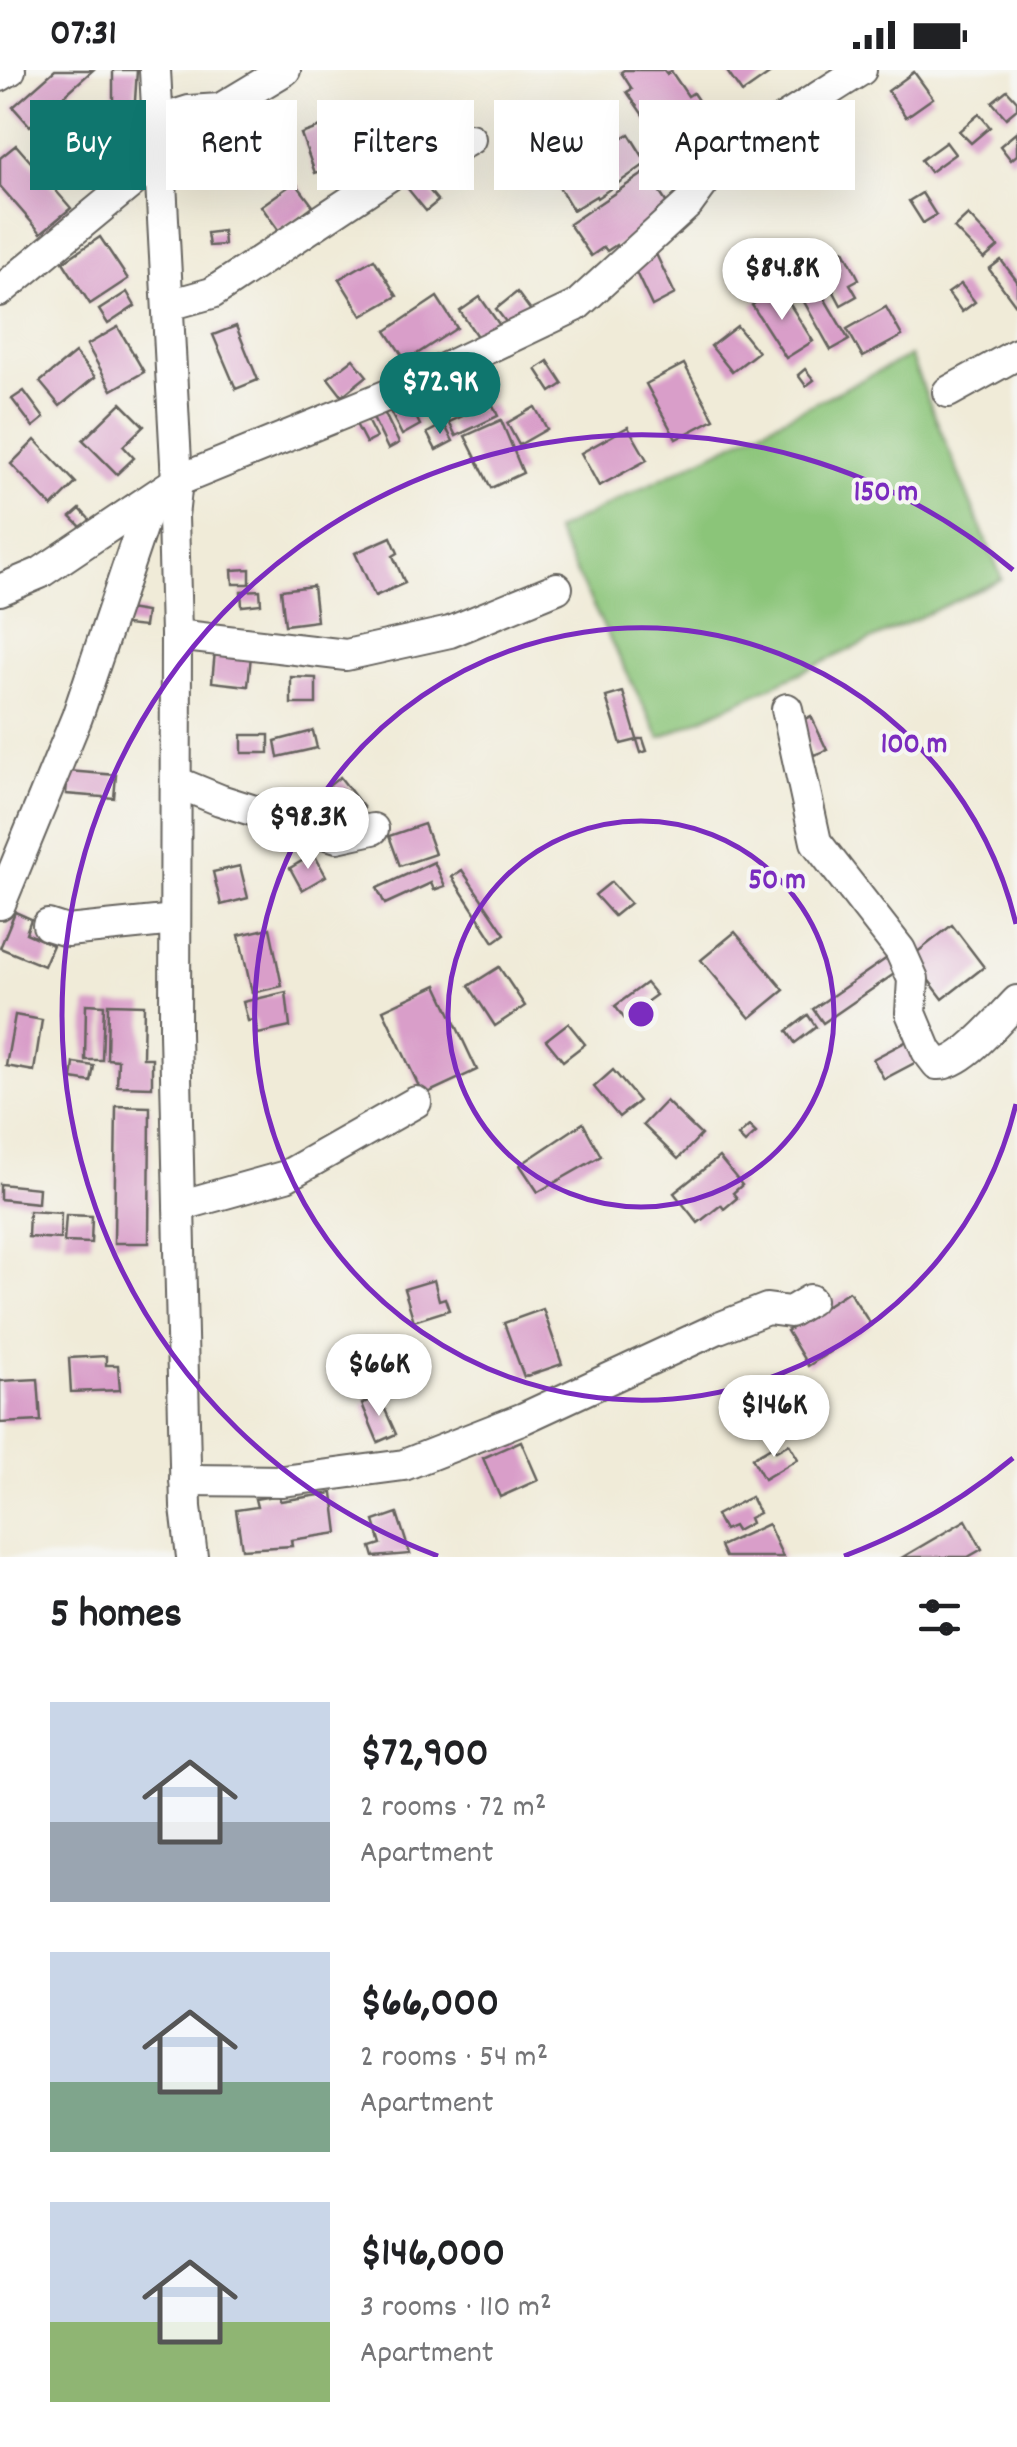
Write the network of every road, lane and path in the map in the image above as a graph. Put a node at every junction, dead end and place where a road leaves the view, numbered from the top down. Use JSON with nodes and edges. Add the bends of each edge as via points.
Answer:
{"nodes":[{"id":1,"x":10,"y":70,"type":"edge"},
{"id":2,"x":155,"y":70,"type":"edge"},
{"id":3,"x":285,"y":70,"type":"edge"},
{"id":4,"x":861,"y":70,"type":"edge"},
{"id":5,"x":0,"y":76,"type":"edge"},
{"id":6,"x":157,"y":121,"type":"junction"},
{"id":7,"x":160,"y":159,"type":"junction"},
{"id":8,"x":368,"y":190,"type":"edge"},
{"id":9,"x":0,"y":291,"type":"edge"},
{"id":10,"x":169,"y":304,"type":"junction"},
{"id":11,"x":1017,"y":354,"type":"edge"},
{"id":12,"x":948,"y":392,"type":"dead end"},
{"id":13,"x":177,"y":481,"type":"junction"},
{"id":14,"x":150,"y":501,"type":"junction"},
{"id":15,"x":557,"y":588,"type":"dead end"},
{"id":16,"x":0,"y":590,"type":"edge"},
{"id":17,"x":176,"y":635,"type":"junction"},
{"id":18,"x":787,"y":709,"type":"dead end"},
{"id":19,"x":176,"y":782,"type":"junction"},
{"id":20,"x":373,"y":829,"type":"dead end"},
{"id":21,"x":0,"y":904,"type":"edge"},
{"id":22,"x":175,"y":920,"type":"junction"},
{"id":23,"x":48,"y":924,"type":"dead end"},
{"id":24,"x":1017,"y":1001,"type":"edge"},
{"id":25,"x":416,"y":1102,"type":"dead end"},
{"id":26,"x":179,"y":1206,"type":"junction"},
{"id":27,"x":810,"y":1300,"type":"dead end"},
{"id":28,"x":186,"y":1480,"type":"junction"},
{"id":29,"x":192,"y":1557,"type":"edge"}],
"edges":[{"from":1,"to":5,"type":"street"},
{"from":2,"to":6,"type":"street"},
{"from":3,"to":6,"type":"street","via":[[220,110]]},
{"from":4,"to":13,"type":"street","via":[[721,159],[688,204],[576,306],[393,393]]},
{"from":6,"to":7,"type":"street"},
{"from":7,"to":9,"type":"street"},
{"from":7,"to":10,"type":"street"},
{"from":8,"to":10,"type":"street","via":[[212,293]]},
{"from":10,"to":13,"type":"street"},
{"from":11,"to":12,"type":"street"},
{"from":13,"to":14,"type":"street"},
{"from":13,"to":17,"type":"street"},
{"from":14,"to":16,"type":"street","via":[[40,573]]},
{"from":14,"to":21,"type":"street","via":[[77,717]]},
{"from":15,"to":17,"type":"street","via":[[450,632],[346,655]]},
{"from":17,"to":19,"type":"street"},
{"from":18,"to":24,"type":"street","via":[[816,842],[900,950],[913,979],[911,1012],[927,1051],[947,1065]]},
{"from":19,"to":20,"type":"street","via":[[337,837]]},
{"from":19,"to":22,"type":"street"},
{"from":22,"to":23,"type":"street","via":[[68,931]]},
{"from":22,"to":26,"type":"street"},
{"from":25,"to":26,"type":"street","via":[[286,1176]]},
{"from":26,"to":28,"type":"street"},
{"from":27,"to":28,"type":"street","via":[[790,1312],[767,1309],[404,1464],[283,1481]]},
{"from":28,"to":29,"type":"street"}]}
